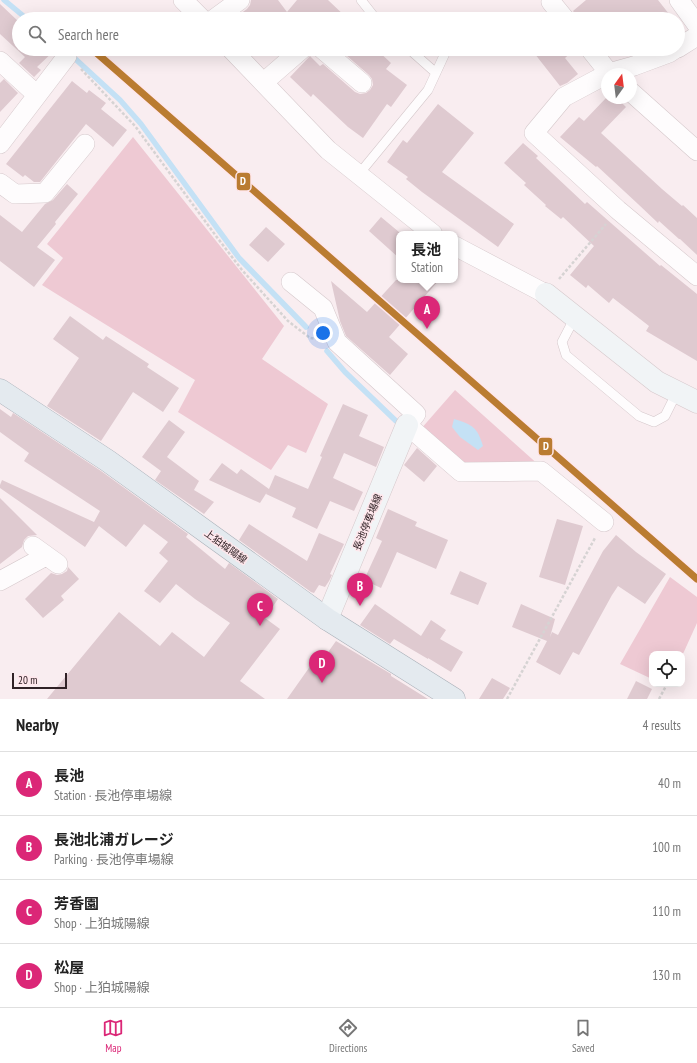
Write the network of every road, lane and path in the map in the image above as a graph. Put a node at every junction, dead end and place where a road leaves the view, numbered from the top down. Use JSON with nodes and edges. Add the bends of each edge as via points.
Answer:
{"nodes":[{"id":1,"x":183,"y":0,"type":"edge"},
{"id":2,"x":240,"y":0,"type":"edge"},
{"id":3,"x":361,"y":0,"type":"edge"},
{"id":4,"x":552,"y":0,"type":"edge"},
{"id":5,"x":679,"y":0,"type":"edge"},
{"id":6,"x":195,"y":12,"type":"edge"},
{"id":7,"x":224,"y":12,"type":"edge"},
{"id":8,"x":370,"y":12,"type":"edge"},
{"id":9,"x":560,"y":12,"type":"edge"},
{"id":10,"x":697,"y":25,"type":"edge"},
{"id":11,"x":697,"y":36,"type":"edge"},
{"id":12,"x":685,"y":43,"type":"edge"},
{"id":13,"x":67,"y":56,"type":"joint"},
{"id":14,"x":239,"y":56,"type":"edge"},
{"id":15,"x":294,"y":56,"type":"edge"},
{"id":16,"x":330,"y":56,"type":"edge"},
{"id":17,"x":417,"y":56,"type":"edge"},
{"id":18,"x":444,"y":56,"type":"edge"},
{"id":19,"x":596,"y":56,"type":"edge"},
{"id":20,"x":661,"y":56,"type":"edge"},
{"id":21,"x":0,"y":61,"type":"edge"},
{"id":22,"x":606,"y":68,"type":"edge"},
{"id":23,"x":627,"y":68,"type":"edge"},
{"id":24,"x":436,"y":73,"type":"junction"},
{"id":25,"x":601,"y":78,"type":"edge"},
{"id":26,"x":264,"y":82,"type":"junction"},
{"id":27,"x":362,"y":83,"type":"dead end"},
{"id":28,"x":37,"y":96,"type":"junction"},
{"id":29,"x":637,"y":97,"type":"edge"},
{"id":30,"x":0,"y":144,"type":"edge"},
{"id":31,"x":85,"y":144,"type":"dead end"},
{"id":32,"x":697,"y":151,"type":"edge"},
{"id":33,"x":359,"y":174,"type":"junction"},
{"id":34,"x":0,"y":183,"type":"edge"},
{"id":35,"x":618,"y":210,"type":"junction"},
{"id":36,"x":429,"y":231,"type":"edge"},
{"id":37,"x":458,"y":247,"type":"edge"},
{"id":38,"x":697,"y":276,"type":"edge"},
{"id":39,"x":290,"y":282,"type":"dead end"},
{"id":40,"x":551,"y":288,"type":"junction"},
{"id":41,"x":575,"y":317,"type":"junction"},
{"id":42,"x":337,"y":342,"type":"junction"},
{"id":43,"x":0,"y":390,"type":"edge"},
{"id":44,"x":677,"y":392,"type":"junction"},
{"id":45,"x":697,"y":402,"type":"edge"},
{"id":46,"x":407,"y":425,"type":"junction"},
{"id":47,"x":604,"y":522,"type":"joint"},
{"id":48,"x":46,"y":555,"type":"dead end"},
{"id":49,"x":0,"y":581,"type":"edge"},
{"id":50,"x":327,"y":619,"type":"junction"},
{"id":51,"x":665,"y":687,"type":"edge"},
{"id":52,"x":454,"y":699,"type":"edge"},
{"id":53,"x":507,"y":699,"type":"edge"},
{"id":54,"x":659,"y":699,"type":"edge"}],
"edges":[{"from":1,"to":6,"type":"street"},
{"from":2,"to":7,"type":"street"},
{"from":3,"to":8,"type":"lane"},
{"from":4,"to":9,"type":"street"},
{"from":5,"to":10,"type":"street"},
{"from":11,"to":12,"type":"street"},
{"from":13,"to":28,"type":"street"},
{"from":13,"to":42,"type":"path","via":[[135,126],[242,270],[288,321],[310,338]]},
{"from":14,"to":26,"type":"street"},
{"from":15,"to":26,"type":"street"},
{"from":16,"to":27,"type":"street"},
{"from":17,"to":24,"type":"lane"},
{"from":18,"to":24,"type":"lane"},
{"from":19,"to":22,"type":"street"},
{"from":20,"to":23,"type":"street"},
{"from":21,"to":28,"type":"street"},
{"from":24,"to":33,"type":"lane","via":[[428,90]]},
{"from":25,"to":35,"type":"street","via":[[564,97],[534,133]]},
{"from":26,"to":33,"type":"street","via":[[328,150]]},
{"from":28,"to":30,"type":"street"},
{"from":29,"to":32,"type":"street"},
{"from":31,"to":34,"type":"street","via":[[45,193],[15,194]]},
{"from":33,"to":36,"type":"street"},
{"from":35,"to":38,"type":"street"},
{"from":35,"to":40,"type":"path"},
{"from":37,"to":40,"type":"street"},
{"from":39,"to":42,"type":"street","via":[[322,308]]},
{"from":40,"to":41,"type":"main road"},
{"from":41,"to":44,"type":"main road","via":[[657,382]]},
{"from":41,"to":44,"type":"lane","via":[[562,342],[566,355],[639,416],[654,422],[665,416]]},
{"from":42,"to":46,"type":"street","via":[[416,414]]},
{"from":43,"to":50,"type":"main road","name":"上狛城陽線","via":[[108,461]]},
{"from":44,"to":45,"type":"main road"},
{"from":46,"to":47,"type":"street","via":[[461,472],[541,471]]},
{"from":46,"to":50,"type":"main road","name":"長池停車場線"},
{"from":47,"to":53,"type":"path"},
{"from":48,"to":49,"type":"street"},
{"from":50,"to":52,"type":"main road","name":"上狛城陽線"},
{"from":51,"to":54,"type":"path"}]}
